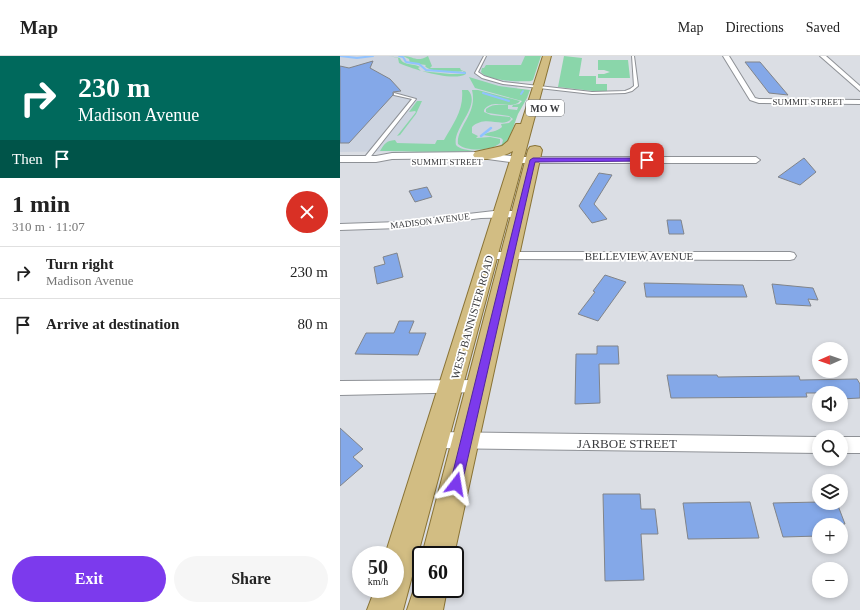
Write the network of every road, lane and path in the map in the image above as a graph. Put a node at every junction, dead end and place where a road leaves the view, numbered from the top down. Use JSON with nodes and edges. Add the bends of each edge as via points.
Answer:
{"nodes":[{"id":1,"x":485,"y":56,"type":"edge"},
{"id":2,"x":547,"y":56,"type":"edge"},
{"id":3,"x":558,"y":56,"type":"edge"},
{"id":4,"x":632,"y":56,"type":"edge"},
{"id":5,"x":726,"y":56,"type":"edge"},
{"id":6,"x":823,"y":56,"type":"edge"},
{"id":7,"x":481,"y":62,"type":"junction"},
{"id":8,"x":488,"y":62,"type":"dead end"},
{"id":9,"x":552,"y":79,"type":"junction"},
{"id":10,"x":539,"y":86,"type":"junction"},
{"id":11,"x":860,"y":89,"type":"edge"},
{"id":12,"x":395,"y":94,"type":"dead end"},
{"id":13,"x":547,"y":102,"type":"dead end"},
{"id":14,"x":860,"y":102,"type":"edge"},
{"id":15,"x":532,"y":108,"type":"junction"},
{"id":16,"x":538,"y":139,"type":"dead end"},
{"id":17,"x":480,"y":155,"type":"junction"},
{"id":18,"x":340,"y":159,"type":"edge"},
{"id":19,"x":366,"y":159,"type":"junction"},
{"id":20,"x":376,"y":159,"type":"junction"},
{"id":21,"x":525,"y":160,"type":"junction"},
{"id":22,"x":756,"y":160,"type":"dead end"},
{"id":23,"x":510,"y":214,"type":"junction"},
{"id":24,"x":340,"y":228,"type":"edge"},
{"id":25,"x":500,"y":256,"type":"junction"},
{"id":26,"x":790,"y":256,"type":"dead end"},
{"id":27,"x":479,"y":386,"type":"junction"},
{"id":28,"x":452,"y":387,"type":"junction"},
{"id":29,"x":340,"y":388,"type":"edge"},
{"id":30,"x":436,"y":440,"type":"junction"},
{"id":31,"x":466,"y":441,"type":"junction"},
{"id":32,"x":812,"y":444,"type":"edge"},
{"id":33,"x":848,"y":445,"type":"edge"},
{"id":34,"x":860,"y":445,"type":"edge"},
{"id":35,"x":440,"y":546,"type":"edge"},
{"id":36,"x":404,"y":547,"type":"edge"},
{"id":37,"x":389,"y":598,"type":"edge"},
{"id":38,"x":428,"y":598,"type":"edge"},
{"id":39,"x":385,"y":610,"type":"edge"},
{"id":40,"x":425,"y":610,"type":"edge"}],
"edges":[{"from":1,"to":7,"type":"lane"},
{"from":2,"to":10,"type":"main road","name":"WEST BANNISTER ROAD","number":"MO W"},
{"from":3,"to":9,"type":"main road","number":"MO W"},
{"from":4,"to":9,"type":"lane","via":[[636,86],[629,91],[600,93]]},
{"from":5,"to":14,"type":"street","name":"SUMMIT STREET","via":[[752,98],[757,100]]},
{"from":6,"to":11,"type":"street"},
{"from":7,"to":8,"type":"lane"},
{"from":7,"to":10,"type":"lane","via":[[476,72],[483,78]]},
{"from":9,"to":10,"type":"lane"},
{"from":9,"to":13,"type":"main road","number":"MO W"},
{"from":10,"to":15,"type":"main road","name":"WEST BANNISTER ROAD","number":"MO W"},
{"from":12,"to":19,"type":"lane","via":[[414,99]]},
{"from":15,"to":17,"type":"main road","via":[[524,114],[514,144],[502,151]]},
{"from":15,"to":21,"type":"main road","name":"WEST BANNISTER ROAD","number":"MO W"},
{"from":16,"to":21,"type":"main road","name":"WEST BANNISTER ROAD","number":"MO W"},
{"from":17,"to":20,"type":"street","name":"SUMMIT STREET","via":[[392,156]]},
{"from":17,"to":21,"type":"street","name":"SUMMIT STREET"},
{"from":18,"to":19,"type":"street","name":"SUMMIT STREET"},
{"from":19,"to":20,"type":"street","name":"SUMMIT STREET"},
{"from":20,"to":21,"type":"street","name":"SUMMIT STREET","via":[[404,162]]},
{"from":21,"to":22,"type":"street"},
{"from":21,"to":23,"type":"main road","name":"WEST BANNISTER ROAD","number":"MO W"},
{"from":23,"to":24,"type":"street","name":"MADISON AVENUE","via":[[484,214],[394,225]]},
{"from":23,"to":25,"type":"main road","name":"WEST BANNISTER ROAD","number":"MO W"},
{"from":25,"to":26,"type":"street","name":"BELLEVIEW AVENUE"},
{"from":25,"to":27,"type":"main road","name":"WEST BANNISTER ROAD","number":"MO W"},
{"from":25,"to":28,"type":"main road","name":"WEST BANNISTER ROAD","number":"MO W"},
{"from":27,"to":28,"type":"street"},
{"from":27,"to":31,"type":"main road","name":"WEST BANNISTER ROAD","number":"MO W"},
{"from":28,"to":29,"type":"street"},
{"from":28,"to":30,"type":"main road","name":"WEST BANNISTER ROAD","number":"MO W"},
{"from":30,"to":31,"type":"street","name":"JARBOE STREET"},
{"from":30,"to":36,"type":"main road","name":"WEST BANNISTER ROAD","number":"MO W"},
{"from":31,"to":32,"type":"street","name":"JARBOE STREET"},
{"from":31,"to":35,"type":"main road","name":"WEST BANNISTER ROAD","number":"MO W"},
{"from":33,"to":34,"type":"street"},
{"from":37,"to":39,"type":"main road"},
{"from":38,"to":40,"type":"main road"}]}
